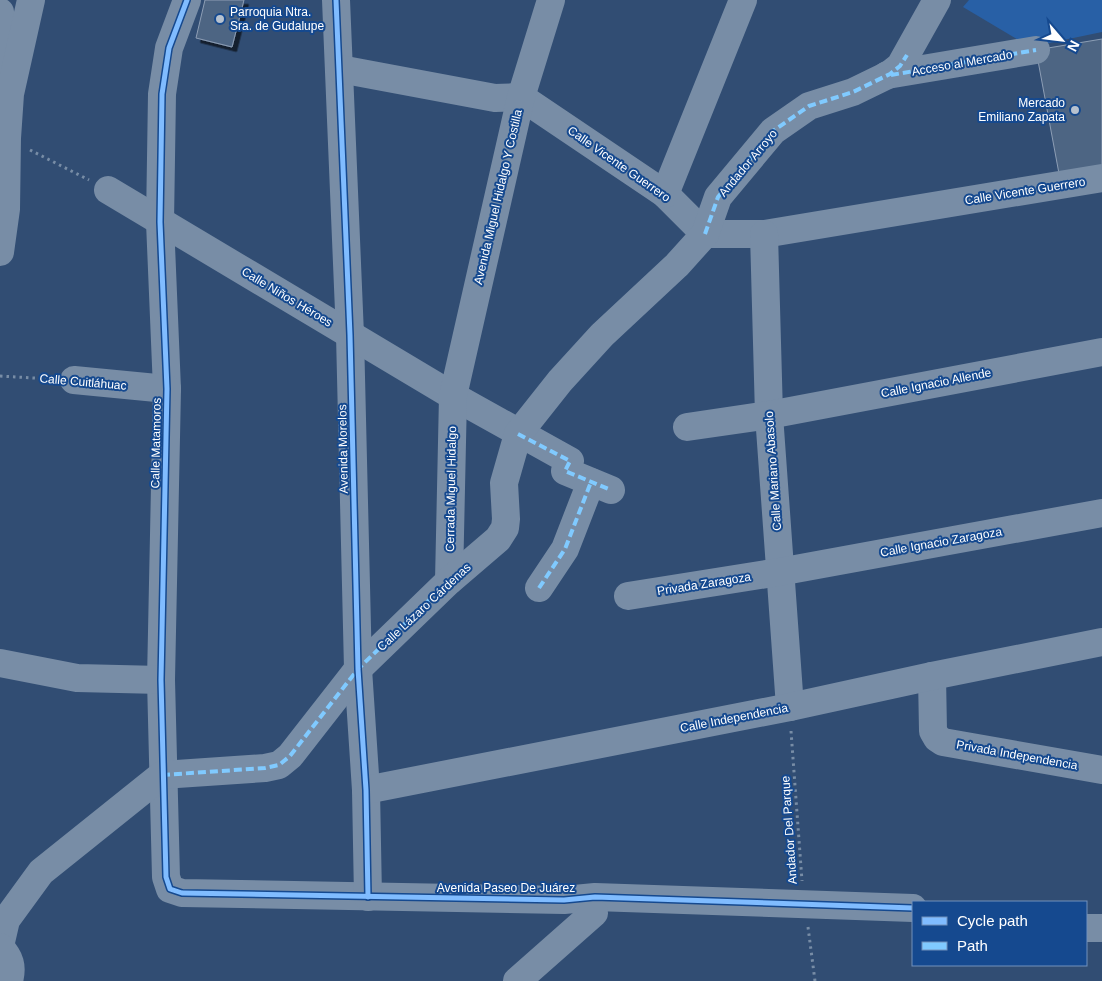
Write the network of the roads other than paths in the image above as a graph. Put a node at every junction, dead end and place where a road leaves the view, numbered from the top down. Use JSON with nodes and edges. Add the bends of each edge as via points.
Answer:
{"nodes":[{"id":1,"x":31,"y":0,"type":"edge"},
{"id":2,"x":186,"y":0,"type":"edge"},
{"id":3,"x":336,"y":0,"type":"edge"},
{"id":4,"x":551,"y":0,"type":"edge"},
{"id":5,"x":743,"y":0,"type":"edge"},
{"id":6,"x":930,"y":2,"type":"edge"},
{"id":7,"x":0,"y":12,"type":"edge"},
{"id":8,"x":1036,"y":50,"type":"dead end"},
{"id":9,"x":340,"y":69,"type":"junction"},
{"id":10,"x":887,"y":76,"type":"junction"},
{"id":11,"x":10,"y":94,"type":"junction"},
{"id":12,"x":521,"y":97,"type":"junction"},
{"id":13,"x":1102,"y":178,"type":"edge"},
{"id":14,"x":108,"y":190,"type":"road end"},
{"id":15,"x":665,"y":194,"type":"junction"},
{"id":16,"x":3,"y":209,"type":"edge"},
{"id":17,"x":160,"y":222,"type":"junction"},
{"id":18,"x":705,"y":234,"type":"junction"},
{"id":19,"x":764,"y":234,"type":"junction"},
{"id":20,"x":0,"y":252,"type":"edge"},
{"id":21,"x":350,"y":335,"type":"junction"},
{"id":22,"x":1102,"y":352,"type":"edge"},
{"id":23,"x":74,"y":380,"type":"road end"},
{"id":24,"x":167,"y":389,"type":"junction"},
{"id":25,"x":453,"y":396,"type":"junction"},
{"id":26,"x":769,"y":415,"type":"junction"},
{"id":27,"x":687,"y":426,"type":"dead end"},
{"id":28,"x":518,"y":434,"type":"junction"},
{"id":29,"x":1102,"y":513,"type":"edge"},
{"id":30,"x":779,"y":572,"type":"junction"},
{"id":31,"x":449,"y":581,"type":"junction"},
{"id":32,"x":539,"y":588,"type":"dead end"},
{"id":33,"x":628,"y":596,"type":"dead end"},
{"id":34,"x":1102,"y":642,"type":"edge"},
{"id":35,"x":1,"y":661,"type":"edge"},
{"id":36,"x":358,"y":669,"type":"junction"},
{"id":37,"x":932,"y":676,"type":"junction"},
{"id":38,"x":161,"y":680,"type":"junction"},
{"id":39,"x":790,"y":707,"type":"junction"},
{"id":40,"x":1102,"y":770,"type":"edge"},
{"id":41,"x":162,"y":775,"type":"junction"},
{"id":42,"x":366,"y":790,"type":"junction"},
{"id":43,"x":170,"y":889,"type":"joint"},
{"id":44,"x":368,"y":897,"type":"junction"},
{"id":45,"x":594,"y":905,"type":"junction"},
{"id":46,"x":912,"y":908,"type":"edge"},
{"id":47,"x":1087,"y":910,"type":"edge"},
{"id":48,"x":1102,"y":910,"type":"edge"},
{"id":49,"x":844,"y":914,"type":"junction"},
{"id":50,"x":912,"y":923,"type":"edge"},
{"id":51,"x":1087,"y":928,"type":"edge"},
{"id":52,"x":1102,"y":928,"type":"edge"},
{"id":53,"x":0,"y":946,"type":"edge"},
{"id":54,"x":9,"y":981,"type":"edge"},
{"id":55,"x":517,"y":981,"type":"edge"}],
"edges":[{"from":1,"to":11,"type":"street"},
{"from":2,"to":17,"type":"street","name":"Calle Matamoros","via":[[169,48],[162,94]]},
{"from":3,"to":9,"type":"street","name":"Avenida Morelos"},
{"from":4,"to":12,"type":"street","name":"Avenida Miguel Hidalgo Y Costilla"},
{"from":5,"to":15,"type":"street"},
{"from":6,"to":10,"type":"street","via":[[908,55]]},
{"from":7,"to":11,"type":"street"},
{"from":8,"to":10,"type":"street","name":"Acceso al Mercado"},
{"from":9,"to":12,"type":"street","via":[[496,98]]},
{"from":9,"to":21,"type":"street","name":"Avenida Morelos"},
{"from":10,"to":18,"type":"street","name":"Andador Arroyo","via":[[853,92],[808,106],[773,131],[718,197]]},
{"from":11,"to":16,"type":"street"},
{"from":12,"to":15,"type":"street","name":"Calle Vicente Guerrero"},
{"from":12,"to":25,"type":"street","name":"Avenida Miguel Hidalgo Y Costilla"},
{"from":13,"to":19,"type":"street","name":"Calle Vicente Guerrero"},
{"from":14,"to":17,"type":"street","name":"Calle Niños Héroes"},
{"from":15,"to":18,"type":"street","name":"Calle Vicente Guerrero"},
{"from":16,"to":20,"type":"street"},
{"from":17,"to":21,"type":"street","name":"Calle Niños Héroes"},
{"from":17,"to":24,"type":"street","name":"Calle Matamoros"},
{"from":18,"to":19,"type":"street","name":"Calle Vicente Guerrero"},
{"from":18,"to":28,"type":"street","name":"Calle Lázaro Cárdenas","via":[[602,335]]},
{"from":19,"to":26,"type":"street","name":"Calle Mariano Abasolo"},
{"from":21,"to":25,"type":"street","name":"Calle Niños Héroes"},
{"from":21,"to":36,"type":"street","name":"Avenida Morelos"},
{"from":22,"to":26,"type":"street","name":"Calle Ignacio Allende"},
{"from":23,"to":24,"type":"street","name":"Calle Cuitláhuac"},
{"from":24,"to":38,"type":"street","name":"Calle Matamoros"},
{"from":25,"to":28,"type":"street","name":"Calle Niños Héroes"},
{"from":25,"to":31,"type":"street","name":"Cerrada Miguel Hidalgo"},
{"from":26,"to":27,"type":"street","name":"Calle Ignacio Allende"},
{"from":26,"to":30,"type":"street","name":"Calle Mariano Abasolo"},
{"from":28,"to":31,"type":"street","name":"Calle Lázaro Cárdenas","via":[[504,482],[504,528],[498,539]]},
{"from":28,"to":32,"type":"street","name":"Calle Niños Héroes","via":[[570,461],[565,471],[601,486]]},
{"from":29,"to":30,"type":"street","name":"Calle Ignacio Zaragoza"},
{"from":30,"to":33,"type":"street","name":"Privada Zaragoza"},
{"from":30,"to":39,"type":"street","name":"Calle Mariano Abasolo"},
{"from":31,"to":36,"type":"street","name":"Calle Lázaro Cárdenas"},
{"from":34,"to":37,"type":"street","name":"Calle Independencia"},
{"from":35,"to":38,"type":"street","via":[[77,678]]},
{"from":36,"to":41,"type":"street","name":"Calle Lázaro Cárdenas","via":[[290,756],[278,765]]},
{"from":36,"to":42,"type":"street","name":"Avenida Morelos"},
{"from":37,"to":39,"type":"street","name":"Calle Independencia"},
{"from":37,"to":40,"type":"street","name":"Privada Independencia","via":[[933,731],[943,742]]},
{"from":38,"to":41,"type":"street","name":"Calle Matamoros"},
{"from":39,"to":42,"type":"street","name":"Calle Independencia"},
{"from":41,"to":43,"type":"street","name":"Calle Matamoros","via":[[166,877]]},
{"from":41,"to":53,"type":"street","via":[[41,872],[6,920]]},
{"from":42,"to":44,"type":"street","name":"Avenida Morelos"},
{"from":43,"to":44,"type":"street","name":"Avenida Paseo De Juárez","via":[[182,893]]},
{"from":44,"to":45,"type":"street","name":"Avenida Paseo De Juárez","via":[[564,900]]},
{"from":45,"to":49,"type":"street","name":"Avenida Paseo De Juárez"},
{"from":45,"to":55,"type":"street"},
{"from":46,"to":49,"type":"street"},
{"from":47,"to":48,"type":"street"},
{"from":49,"to":50,"type":"street"},
{"from":51,"to":52,"type":"street"},
{"from":53,"to":54,"type":"street","via":[[9,957],[12,971]]}]}
